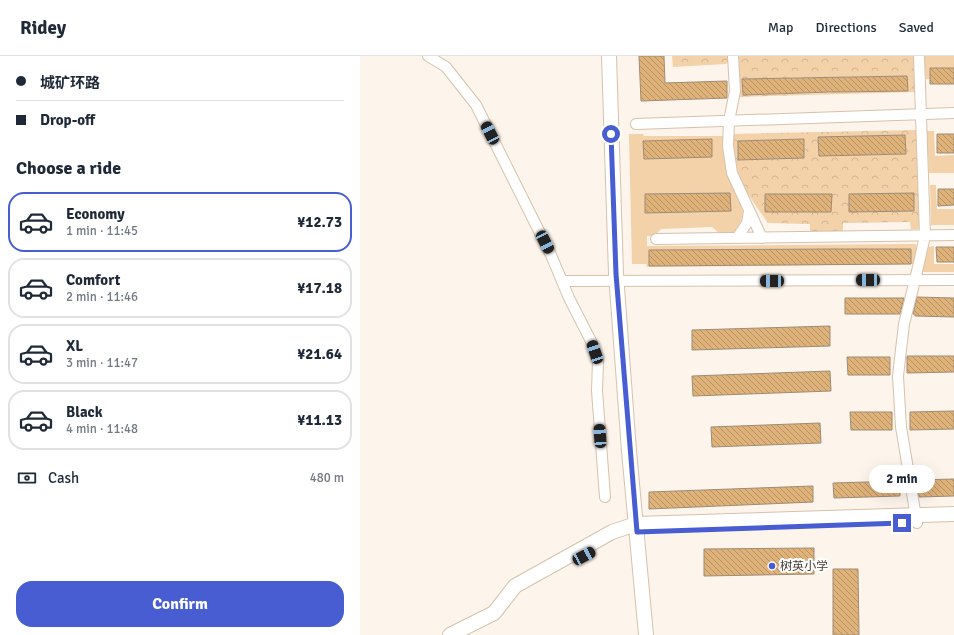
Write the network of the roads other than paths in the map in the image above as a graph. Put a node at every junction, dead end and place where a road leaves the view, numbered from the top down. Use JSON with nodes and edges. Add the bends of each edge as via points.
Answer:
{"nodes":[{"id":1,"x":428,"y":56,"type":"edge"},
{"id":2,"x":609,"y":56,"type":"edge"},
{"id":3,"x":733,"y":56,"type":"edge"},
{"id":4,"x":919,"y":56,"type":"edge"},
{"id":5,"x":954,"y":113,"type":"edge"},
{"id":6,"x":921,"y":114,"type":"junction"},
{"id":7,"x":729,"y":121,"type":"junction"},
{"id":8,"x":636,"y":124,"type":"dead end"},
{"id":9,"x":749,"y":210,"type":"junction"},
{"id":10,"x":954,"y":235,"type":"edge"},
{"id":11,"x":925,"y":236,"type":"junction"},
{"id":12,"x":737,"y":238,"type":"junction"},
{"id":13,"x":762,"y":238,"type":"junction"},
{"id":14,"x":656,"y":239,"type":"dead end"},
{"id":15,"x":915,"y":280,"type":"junction"},
{"id":16,"x":954,"y":280,"type":"edge"},
{"id":17,"x":562,"y":281,"type":"junction"},
{"id":18,"x":617,"y":281,"type":"junction"},
{"id":19,"x":605,"y":497,"type":"dead end"},
{"id":20,"x":954,"y":514,"type":"edge"},
{"id":21,"x":916,"y":519,"type":"junction"},
{"id":22,"x":954,"y":522,"type":"edge"},
{"id":23,"x":636,"y":528,"type":"junction"},
{"id":24,"x":450,"y":635,"type":"edge"},
{"id":25,"x":465,"y":635,"type":"edge"},
{"id":26,"x":646,"y":635,"type":"edge"}],
"edges":[{"from":1,"to":17,"type":"street","via":[[446,67],[476,105]]},
{"from":2,"to":18,"type":"street"},
{"from":3,"to":7,"type":"street","via":[[735,91]]},
{"from":4,"to":6,"type":"street"},
{"from":5,"to":6,"type":"street"},
{"from":6,"to":7,"type":"street"},
{"from":6,"to":11,"type":"street"},
{"from":7,"to":8,"type":"street"},
{"from":7,"to":9,"type":"street","via":[[728,146],[732,173]]},
{"from":9,"to":12,"type":"street","via":[[747,222]]},
{"from":9,"to":13,"type":"street"},
{"from":10,"to":11,"type":"street"},
{"from":11,"to":13,"type":"street"},
{"from":11,"to":15,"type":"street"},
{"from":12,"to":13,"type":"street"},
{"from":12,"to":14,"type":"street"},
{"from":15,"to":16,"type":"street"},
{"from":15,"to":18,"type":"street"},
{"from":15,"to":21,"type":"street","via":[[904,324],[898,376],[901,427]]},
{"from":17,"to":18,"type":"street"},
{"from":17,"to":19,"type":"street","via":[[568,298],[592,343],[598,362],[597,391]]},
{"from":18,"to":23,"type":"street"},
{"from":20,"to":21,"type":"street"},
{"from":21,"to":22,"type":"street"},
{"from":21,"to":23,"type":"street"},
{"from":23,"to":24,"type":"street","via":[[612,532],[515,586],[494,613]]},
{"from":23,"to":25,"type":"street","via":[[521,590],[502,617]]},
{"from":23,"to":26,"type":"street"}]}
